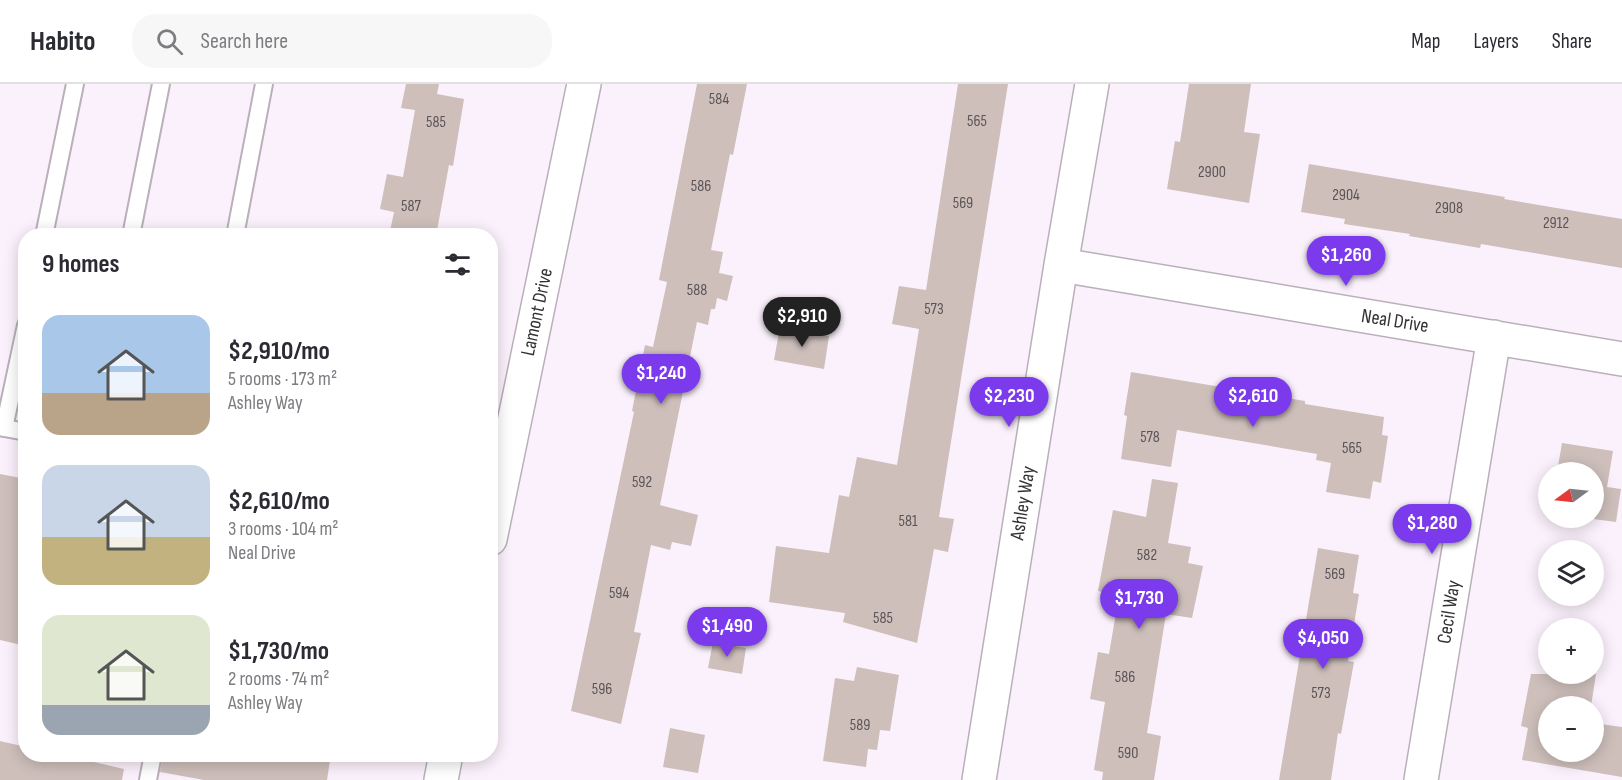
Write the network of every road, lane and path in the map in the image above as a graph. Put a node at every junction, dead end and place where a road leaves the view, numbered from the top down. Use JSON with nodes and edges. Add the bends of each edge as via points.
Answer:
{"nodes":[{"id":1,"x":75,"y":84,"type":"edge"},
{"id":2,"x":161,"y":84,"type":"edge"},
{"id":3,"x":264,"y":84,"type":"edge"},
{"id":4,"x":584,"y":84,"type":"edge"},
{"id":5,"x":1092,"y":84,"type":"edge"},
{"id":6,"x":46,"y":228,"type":"edge"},
{"id":7,"x":133,"y":228,"type":"edge"},
{"id":8,"x":237,"y":228,"type":"edge"},
{"id":9,"x":1061,"y":265,"type":"junction"},
{"id":10,"x":1494,"y":337,"type":"junction"},
{"id":11,"x":18,"y":359,"type":"edge"},
{"id":12,"x":1622,"y":359,"type":"edge"},
{"id":13,"x":2,"y":428,"type":"edge"},
{"id":14,"x":18,"y":431,"type":"edge"},
{"id":15,"x":498,"y":500,"type":"edge"},
{"id":16,"x":151,"y":762,"type":"edge"},
{"id":17,"x":445,"y":762,"type":"edge"},
{"id":18,"x":148,"y":780,"type":"edge"},
{"id":19,"x":441,"y":780,"type":"edge"},
{"id":20,"x":979,"y":780,"type":"edge"},
{"id":21,"x":1421,"y":780,"type":"edge"}],
"edges":[{"from":1,"to":6,"type":"lane"},
{"from":2,"to":7,"type":"lane"},
{"from":3,"to":8,"type":"lane"},
{"from":4,"to":15,"type":"street","name":"Lamont Drive"},
{"from":5,"to":9,"type":"street","name":"Ashley Way"},
{"from":9,"to":10,"type":"street","name":"Neal Drive"},
{"from":9,"to":20,"type":"street","name":"Ashley Way"},
{"from":10,"to":12,"type":"street","name":"Neal Drive"},
{"from":10,"to":21,"type":"street","name":"Cecil Way"},
{"from":11,"to":13,"type":"lane"},
{"from":13,"to":14,"type":"lane"},
{"from":16,"to":18,"type":"lane"},
{"from":17,"to":19,"type":"street"}]}
